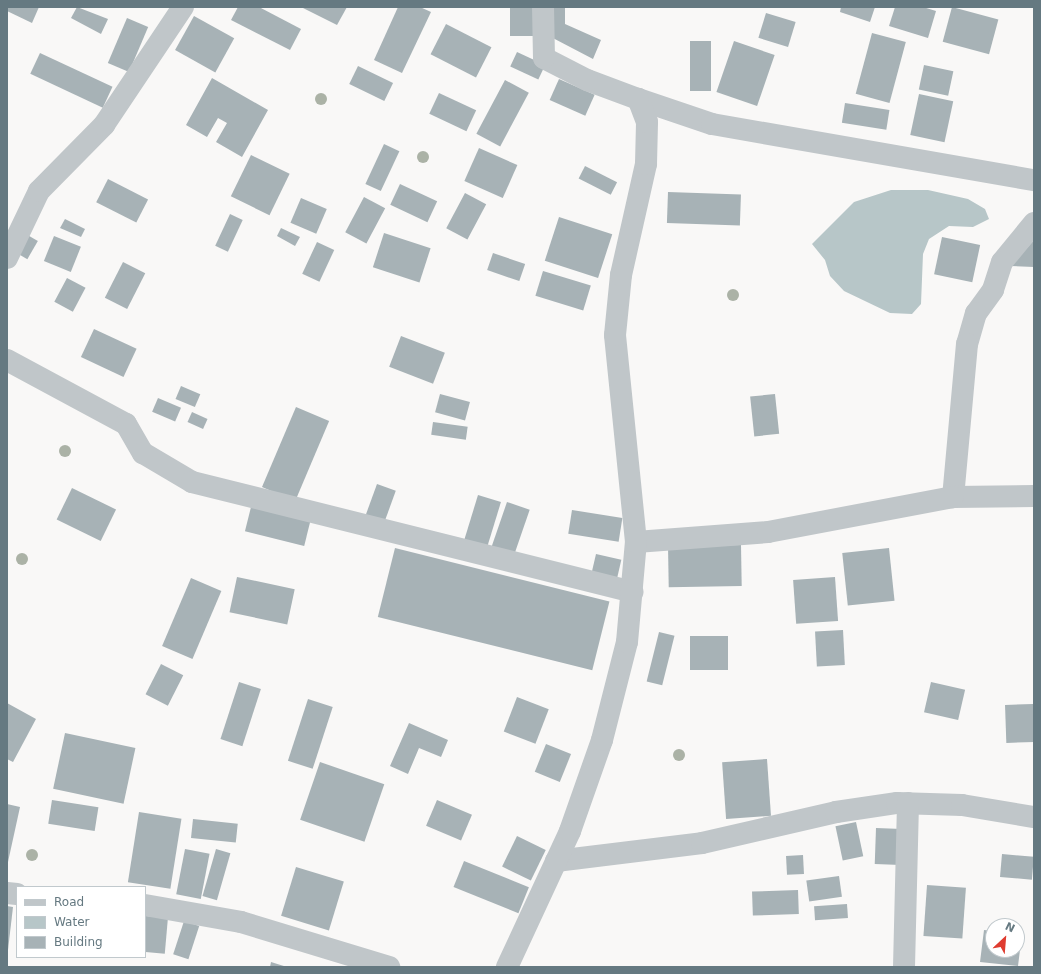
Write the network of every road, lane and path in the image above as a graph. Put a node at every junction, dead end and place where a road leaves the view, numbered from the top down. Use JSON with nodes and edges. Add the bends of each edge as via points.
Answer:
{"nodes":[{"id":1,"x":183,"y":7,"type":"edge"},
{"id":2,"x":543,"y":7,"type":"edge"},
{"id":3,"x":638,"y":99,"type":"junction"},
{"id":4,"x":1034,"y":180,"type":"edge"},
{"id":5,"x":1034,"y":223,"type":"edge"},
{"id":6,"x":7,"y":258,"type":"edge"},
{"id":7,"x":7,"y":360,"type":"edge"},
{"id":8,"x":1034,"y":496,"type":"edge"},
{"id":9,"x":953,"y":497,"type":"junction"},
{"id":10,"x":636,"y":542,"type":"junction"},
{"id":11,"x":632,"y":592,"type":"junction"},
{"id":12,"x":908,"y":804,"type":"junction"},
{"id":13,"x":1034,"y":817,"type":"edge"},
{"id":14,"x":556,"y":861,"type":"junction"},
{"id":15,"x":146,"y":905,"type":"edge"},
{"id":16,"x":389,"y":967,"type":"edge"},
{"id":17,"x":507,"y":967,"type":"edge"},
{"id":18,"x":904,"y":967,"type":"edge"}],
"edges":[{"from":1,"to":6,"type":"street","via":[[104,126],[39,191]]},
{"from":2,"to":3,"type":"street","via":[[544,58],[587,80]]},
{"from":3,"to":4,"type":"street","via":[[712,124]]},
{"from":3,"to":10,"type":"street","via":[[647,122],[647,158],[621,274],[615,335]]},
{"from":5,"to":9,"type":"street","via":[[1002,262],[993,290],[976,313],[967,344]]},
{"from":7,"to":11,"type":"street","via":[[126,424],[143,453],[192,482]]},
{"from":8,"to":9,"type":"street"},
{"from":9,"to":10,"type":"street","via":[[768,532]]},
{"from":10,"to":11,"type":"street"},
{"from":11,"to":14,"type":"street","via":[[627,642],[602,740]]},
{"from":12,"to":13,"type":"street","via":[[962,805]]},
{"from":12,"to":14,"type":"street","via":[[836,812],[702,843]]},
{"from":12,"to":18,"type":"street"},
{"from":14,"to":17,"type":"street"},
{"from":15,"to":16,"type":"street","via":[[241,922]]}]}
